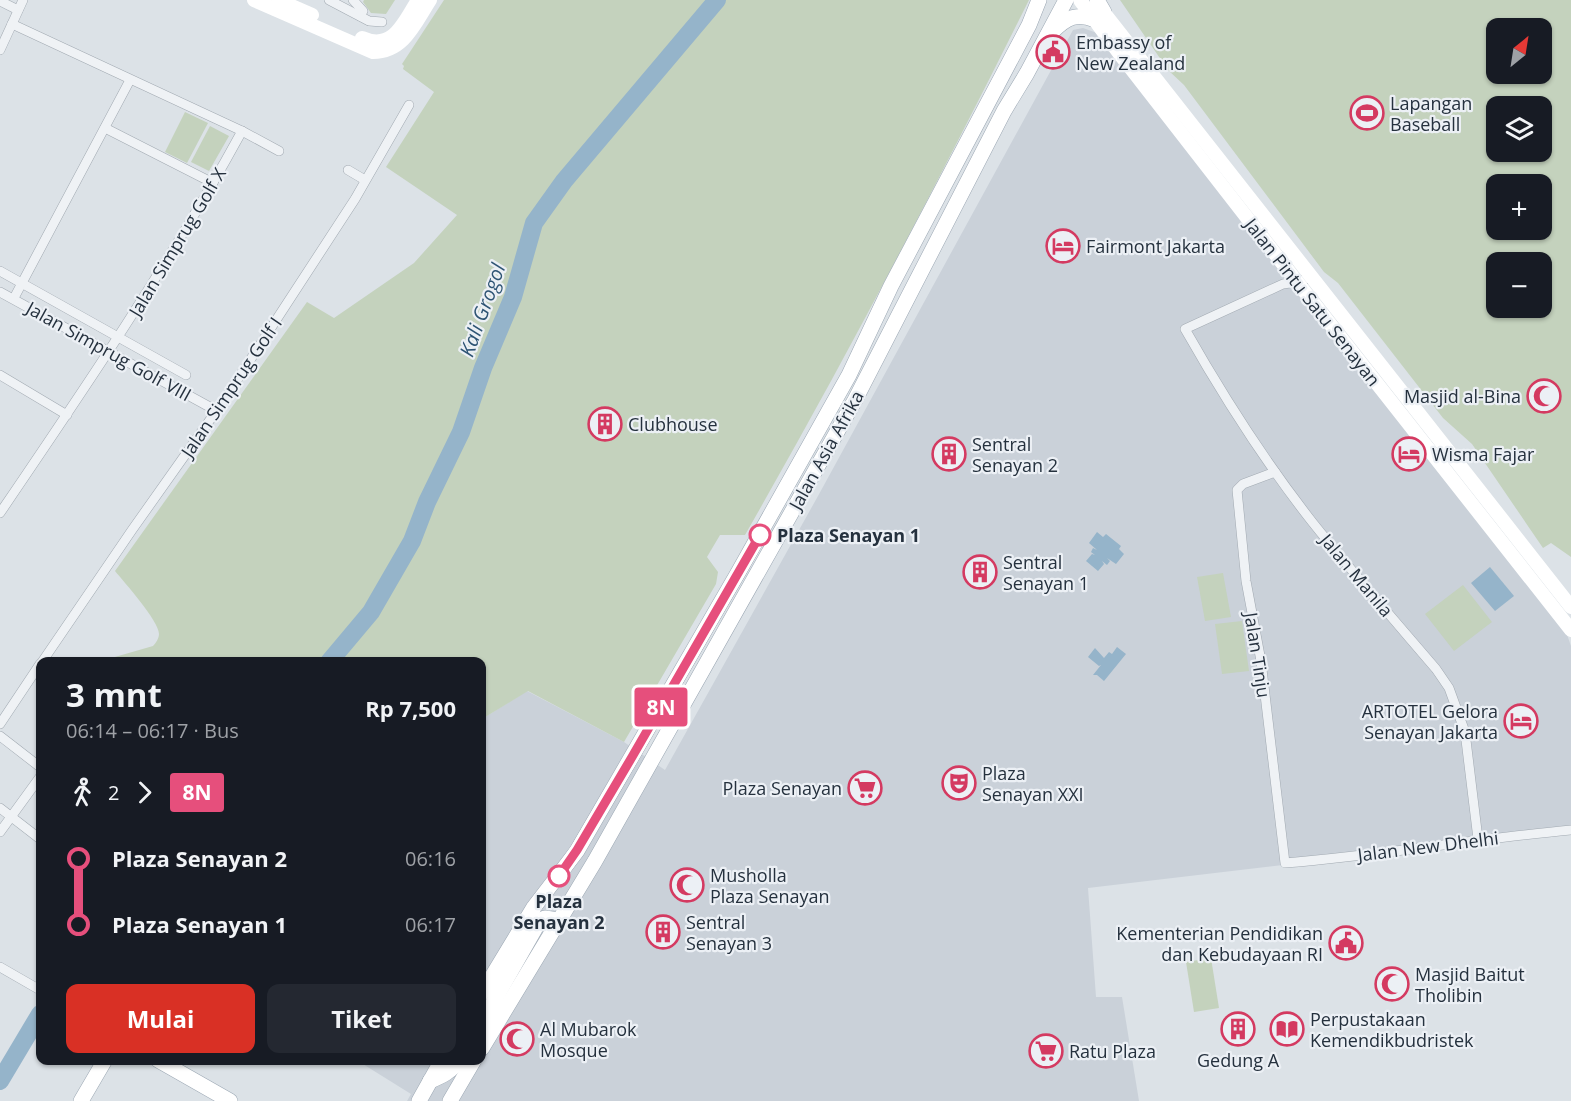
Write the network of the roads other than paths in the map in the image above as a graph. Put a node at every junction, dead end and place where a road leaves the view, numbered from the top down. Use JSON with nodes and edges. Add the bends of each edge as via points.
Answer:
{"nodes":[{"id":1,"x":23,"y":0,"type":"edge"},
{"id":2,"x":256,"y":0,"type":"edge"},
{"id":3,"x":278,"y":0,"type":"edge"},
{"id":4,"x":329,"y":0,"type":"edge"},
{"id":5,"x":353,"y":0,"type":"edge"},
{"id":6,"x":418,"y":0,"type":"edge"},
{"id":7,"x":430,"y":0,"type":"edge"},
{"id":8,"x":1039,"y":0,"type":"edge"},
{"id":9,"x":1047,"y":0,"type":"edge"},
{"id":10,"x":1066,"y":0,"type":"edge"},
{"id":11,"x":1080,"y":0,"type":"edge"},
{"id":12,"x":0,"y":1,"type":"edge"},
{"id":13,"x":1097,"y":8,"type":"edge"},
{"id":14,"x":18,"y":10,"type":"junction"},
{"id":15,"x":360,"y":16,"type":"junction"},
{"id":16,"x":382,"y":22,"type":"dead end"},
{"id":17,"x":12,"y":24,"type":"junction"},
{"id":18,"x":1029,"y":25,"type":"junction"},
{"id":19,"x":1043,"y":42,"type":"junction"},
{"id":20,"x":0,"y":50,"type":"edge"},
{"id":21,"x":130,"y":80,"type":"junction"},
{"id":22,"x":988,"y":102,"type":"junction"},
{"id":23,"x":409,"y":105,"type":"dead end"},
{"id":24,"x":1004,"y":111,"type":"junction"},
{"id":25,"x":105,"y":128,"type":"junction"},
{"id":26,"x":242,"y":130,"type":"junction"},
{"id":27,"x":279,"y":151,"type":"dead end"},
{"id":28,"x":348,"y":171,"type":"dead end"},
{"id":29,"x":365,"y":180,"type":"junction"},
{"id":30,"x":213,"y":183,"type":"junction"},
{"id":31,"x":0,"y":271,"type":"edge"},
{"id":32,"x":1293,"y":276,"type":"junction"},
{"id":33,"x":22,"y":284,"type":"junction"},
{"id":34,"x":0,"y":292,"type":"edge"},
{"id":35,"x":14,"y":298,"type":"junction"},
{"id":36,"x":118,"y":337,"type":"junction"},
{"id":37,"x":109,"y":352,"type":"junction"},
{"id":38,"x":0,"y":375,"type":"edge"},
{"id":39,"x":186,"y":375,"type":"dead end"},
{"id":40,"x":217,"y":411,"type":"junction"},
{"id":41,"x":67,"y":415,"type":"junction"},
{"id":42,"x":1275,"y":472,"type":"junction"},
{"id":43,"x":0,"y":513,"type":"edge"},
{"id":44,"x":748,"y":555,"type":"junction"},
{"id":45,"x":763,"y":563,"type":"junction"},
{"id":46,"x":1571,"y":607,"type":"edge"},
{"id":47,"x":1571,"y":630,"type":"edge"},
{"id":48,"x":45,"y":657,"type":"edge"},
{"id":49,"x":36,"y":670,"type":"edge"},
{"id":50,"x":0,"y":724,"type":"edge"},
{"id":51,"x":0,"y":736,"type":"edge"},
{"id":52,"x":36,"y":764,"type":"edge"},
{"id":53,"x":36,"y":783,"type":"edge"},
{"id":54,"x":0,"y":808,"type":"edge"},
{"id":55,"x":12,"y":817,"type":"junction"},
{"id":56,"x":1571,"y":830,"type":"edge"},
{"id":57,"x":0,"y":832,"type":"edge"},
{"id":58,"x":36,"y":836,"type":"edge"},
{"id":59,"x":1478,"y":839,"type":"junction"},
{"id":60,"x":1285,"y":863,"type":"joint"},
{"id":61,"x":558,"y":920,"type":"junction"},
{"id":62,"x":0,"y":967,"type":"edge"},
{"id":63,"x":486,"y":986,"type":"edge"},
{"id":64,"x":36,"y":988,"type":"edge"},
{"id":65,"x":486,"y":1015,"type":"edge"},
{"id":66,"x":486,"y":1041,"type":"edge"},
{"id":67,"x":102,"y":1065,"type":"edge"},
{"id":68,"x":167,"y":1065,"type":"edge"},
{"id":69,"x":439,"y":1065,"type":"edge"},
{"id":70,"x":456,"y":1065,"type":"edge"},
{"id":71,"x":471,"y":1065,"type":"edge"},
{"id":72,"x":430,"y":1082,"type":"junction"},
{"id":73,"x":420,"y":1100,"type":"edge"},
{"id":74,"x":81,"y":1101,"type":"edge"},
{"id":75,"x":230,"y":1101,"type":"edge"},
{"id":76,"x":450,"y":1101,"type":"edge"}],
"edges":[{"from":1,"to":14,"type":"street"},
{"from":2,"to":7,"type":"main road","via":[[373,52],[382,52],[403,41]]},
{"from":3,"to":6,"type":"main road","via":[[376,43],[399,30]]},
{"from":4,"to":15,"type":"street"},
{"from":5,"to":15,"type":"street","via":[[363,11]]},
{"from":8,"to":18,"type":"main road","name":"Jalan Asia Afrika"},
{"from":9,"to":18,"type":"main road"},
{"from":10,"to":19,"type":"main road","name":"Jalan Asia Afrika"},
{"from":11,"to":13,"type":"main road","name":"Jalan Pintu Satu Senayan"},
{"from":12,"to":14,"type":"street"},
{"from":13,"to":19,"type":"main road","via":[[1068,18]]},
{"from":13,"to":32,"type":"main road","name":"Jalan Pintu Satu Senayan","via":[[1285,255]]},
{"from":14,"to":17,"type":"street"},
{"from":15,"to":16,"type":"street"},
{"from":17,"to":20,"type":"street"},
{"from":17,"to":21,"type":"street"},
{"from":18,"to":22,"type":"main road","name":"Jalan Asia Afrika"},
{"from":19,"to":24,"type":"main road","name":"Jalan Asia Afrika"},
{"from":21,"to":25,"type":"street"},
{"from":21,"to":26,"type":"street"},
{"from":22,"to":24,"type":"main road","via":[[1000,101]]},
{"from":22,"to":44,"type":"main road","name":"Jalan Asia Afrika","via":[[849,375]]},
{"from":23,"to":29,"type":"street","name":"Jalan Simprug Golf I"},
{"from":24,"to":45,"type":"main road","name":"Jalan Asia Afrika","via":[[855,400]]},
{"from":25,"to":30,"type":"street"},
{"from":25,"to":33,"type":"street"},
{"from":26,"to":27,"type":"street"},
{"from":26,"to":30,"type":"street","name":"Jalan Simprug Golf X"},
{"from":28,"to":29,"type":"street"},
{"from":29,"to":40,"type":"street","name":"Jalan Simprug Golf I"},
{"from":30,"to":36,"type":"street","name":"Jalan Simprug Golf X"},
{"from":31,"to":33,"type":"street"},
{"from":32,"to":42,"type":"street","name":"Jalan Manila","via":[[1185,329]]},
{"from":32,"to":46,"type":"main road","name":"Jalan Pintu Satu Senayan","via":[[1311,277]]},
{"from":32,"to":47,"type":"main road","name":"Jalan Pintu Satu Senayan"},
{"from":33,"to":35,"type":"street"},
{"from":33,"to":36,"type":"street"},
{"from":34,"to":35,"type":"street","name":"Jalan Simprug Golf VIII"},
{"from":35,"to":37,"type":"street","name":"Jalan Simprug Golf VIII"},
{"from":36,"to":37,"type":"street","name":"Jalan Simprug Golf X"},
{"from":36,"to":39,"type":"street"},
{"from":37,"to":40,"type":"street","name":"Jalan Simprug Golf VIII"},
{"from":37,"to":41,"type":"street","name":"Jalan Simprug Golf X"},
{"from":38,"to":41,"type":"street"},
{"from":40,"to":48,"type":"street","name":"Jalan Simprug Golf I"},
{"from":41,"to":43,"type":"street","name":"Jalan Simprug Golf X"},
{"from":42,"to":59,"type":"street","name":"Jalan Manila","via":[[1449,688],[1465,732]]},
{"from":42,"to":60,"type":"street","name":"Jalan Tinju","via":[[1237,490],[1245,581],[1262,661]]},
{"from":44,"to":45,"type":"main road"},
{"from":44,"to":63,"type":"main road","name":"Jalan Asia Afrika","via":[[577,850],[534,907]]},
{"from":45,"to":61,"type":"main road","name":"Jalan Asia Afrika","via":[[596,861]]},
{"from":49,"to":50,"type":"street","name":"Jalan Simprug Golf I"},
{"from":51,"to":52,"type":"street"},
{"from":53,"to":55,"type":"street"},
{"from":54,"to":55,"type":"street"},
{"from":55,"to":57,"type":"street"},
{"from":55,"to":58,"type":"street"},
{"from":56,"to":59,"type":"street","name":"Jalan New Dhelhi"},
{"from":59,"to":60,"type":"street","name":"Jalan New Dhelhi"},
{"from":61,"to":65,"type":"main road","via":[[540,920]]},
{"from":61,"to":66,"type":"main road","name":"Jalan Asia Afrika"},
{"from":62,"to":64,"type":"street"},
{"from":67,"to":74,"type":"main road"},
{"from":68,"to":75,"type":"main road"},
{"from":69,"to":72,"type":"main road"},
{"from":70,"to":72,"type":"main road"},
{"from":71,"to":76,"type":"main road"},
{"from":72,"to":73,"type":"main road"}]}
